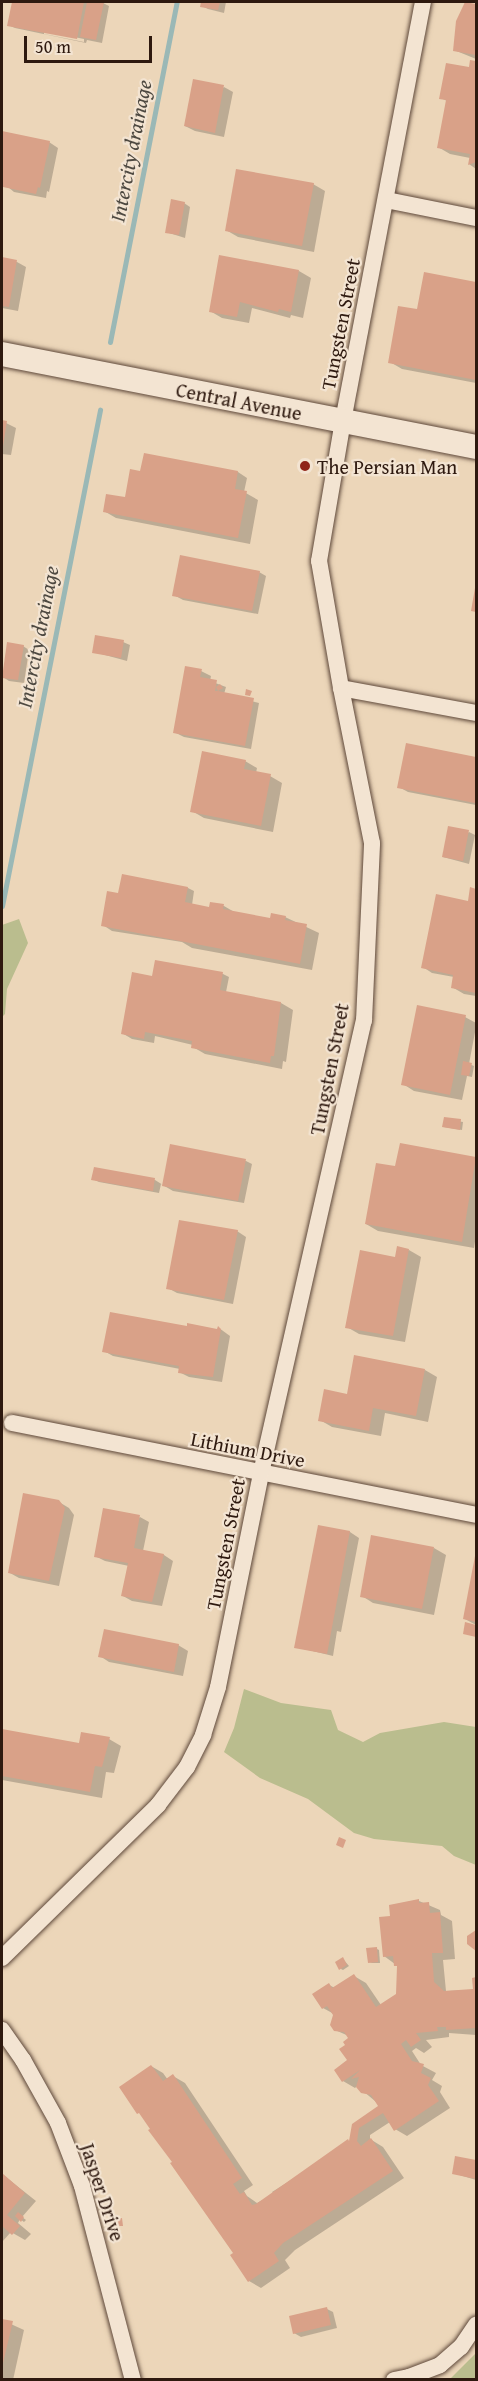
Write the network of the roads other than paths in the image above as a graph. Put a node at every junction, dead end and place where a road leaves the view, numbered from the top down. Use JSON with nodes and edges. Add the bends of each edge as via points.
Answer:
{"nodes":[{"id":1,"x":423,"y":2,"type":"edge"},
{"id":2,"x":386,"y":200,"type":"junction"},
{"id":3,"x":477,"y":218,"type":"edge"},
{"id":4,"x":2,"y":354,"type":"edge"},
{"id":5,"x":343,"y":421,"type":"junction"},
{"id":6,"x":477,"y":447,"type":"edge"},
{"id":7,"x":341,"y":688,"type":"junction"},
{"id":8,"x":477,"y":713,"type":"edge"},
{"id":9,"x":12,"y":1423,"type":"dead end"},
{"id":10,"x":261,"y":1473,"type":"junction"},
{"id":11,"x":477,"y":1515,"type":"edge"},
{"id":12,"x":2,"y":1958,"type":"edge"},
{"id":13,"x":2,"y":2030,"type":"edge"},
{"id":14,"x":477,"y":2325,"type":"edge"},
{"id":15,"x":133,"y":2379,"type":"edge"},
{"id":16,"x":394,"y":2379,"type":"edge"}],
"edges":[{"from":1,"to":2,"type":"street","name":"Tungsten Street"},
{"from":2,"to":3,"type":"street"},
{"from":2,"to":5,"type":"street","name":"Tungsten Street"},
{"from":4,"to":5,"type":"main road","name":"Central Avenue"},
{"from":5,"to":6,"type":"main road","name":"Central Avenue"},
{"from":5,"to":7,"type":"street","name":"Tungsten Street","via":[[319,561]]},
{"from":7,"to":8,"type":"street"},
{"from":7,"to":10,"type":"street","name":"Tungsten Street","via":[[372,843],[364,1021]]},
{"from":9,"to":10,"type":"street","name":"Lithium Drive"},
{"from":10,"to":11,"type":"street","name":"Lithium Drive"},
{"from":10,"to":12,"type":"street","name":"Tungsten Street","via":[[218,1687],[203,1736],[187,1767],[158,1805]]},
{"from":13,"to":15,"type":"street","name":"Jasper Drive","via":[[58,2123],[82,2186]]},
{"from":14,"to":16,"type":"street","via":[[461,2347],[440,2365]]}]}
